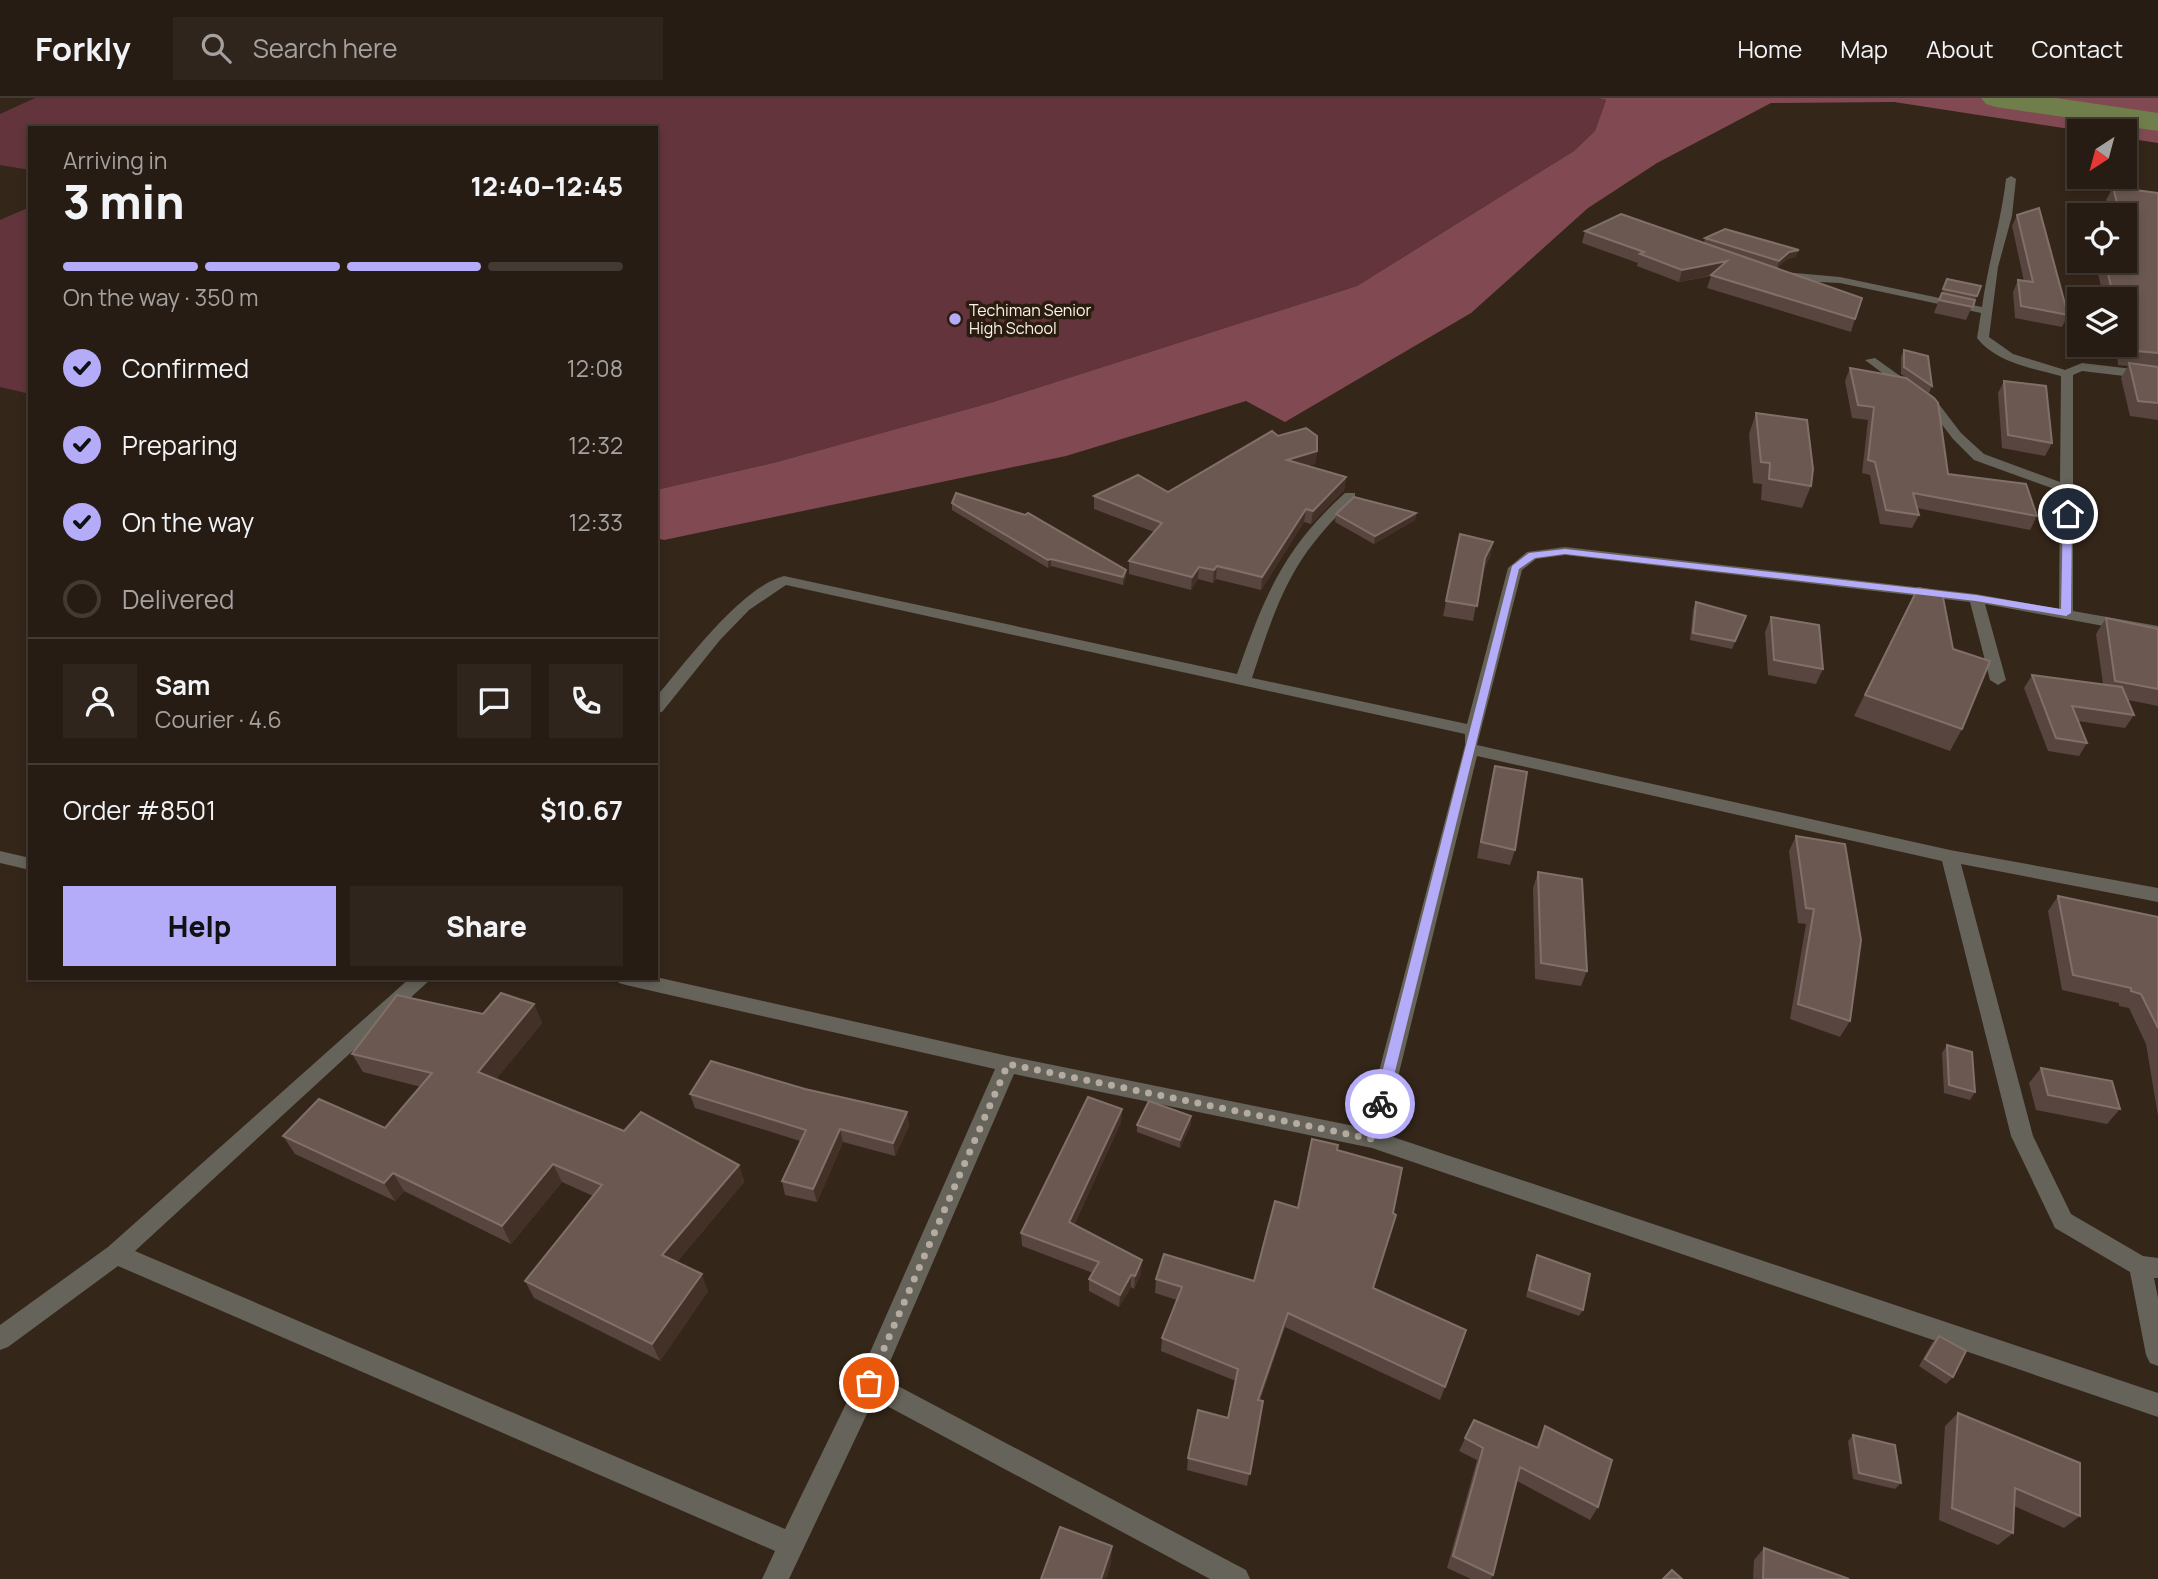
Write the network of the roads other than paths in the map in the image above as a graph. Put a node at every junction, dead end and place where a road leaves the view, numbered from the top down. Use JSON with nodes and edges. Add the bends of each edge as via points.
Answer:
{"nodes":[{"id":1,"x":2011,"y":179,"type":"dead end"},
{"id":2,"x":1776,"y":273,"type":"edge"},
{"id":3,"x":1987,"y":311,"type":"junction"},
{"id":4,"x":1871,"y":360,"type":"dead end"},
{"id":5,"x":2067,"y":374,"type":"junction"},
{"id":6,"x":2158,"y":376,"type":"edge"},
{"id":7,"x":2068,"y":489,"type":"junction"},
{"id":8,"x":1350,"y":496,"type":"edge"},
{"id":9,"x":1976,"y":598,"type":"junction"},
{"id":10,"x":2066,"y":613,"type":"junction"},
{"id":11,"x":2158,"y":631,"type":"edge"},
{"id":12,"x":1998,"y":680,"type":"dead end"},
{"id":13,"x":1243,"y":681,"type":"junction"},
{"id":14,"x":658,"y":706,"type":"edge"},
{"id":15,"x":1471,"y":740,"type":"junction"},
{"id":16,"x":1950,"y":856,"type":"junction"},
{"id":17,"x":0,"y":857,"type":"edge"},
{"id":18,"x":28,"y":864,"type":"edge"},
{"id":19,"x":2157,"y":897,"type":"edge"},
{"id":20,"x":421,"y":980,"type":"edge"},
{"id":21,"x":635,"y":980,"type":"edge"},
{"id":22,"x":1008,"y":1064,"type":"junction"},
{"id":23,"x":1372,"y":1139,"type":"junction"},
{"id":24,"x":116,"y":1254,"type":"junction"},
{"id":25,"x":2149,"y":1267,"type":"edge"},
{"id":26,"x":0,"y":1339,"type":"edge"},
{"id":27,"x":2158,"y":1355,"type":"edge"},
{"id":28,"x":869,"y":1383,"type":"junction"},
{"id":29,"x":2158,"y":1405,"type":"edge"},
{"id":30,"x":791,"y":1545,"type":"junction"},
{"id":31,"x":775,"y":1579,"type":"edge"},
{"id":32,"x":1237,"y":1579,"type":"edge"}],
"edges":[{"from":1,"to":3,"type":"street"},
{"from":2,"to":3,"type":"street","via":[[1840,279]]},
{"from":3,"to":5,"type":"street","via":[[1983,338],[1988,346]]},
{"from":4,"to":7,"type":"street","via":[[1934,406],[1979,457]]},
{"from":5,"to":6,"type":"street","via":[[2082,367]]},
{"from":5,"to":7,"type":"street"},
{"from":7,"to":10,"type":"street"},
{"from":8,"to":13,"type":"street","via":[[1311,533],[1273,594]]},
{"from":9,"to":10,"type":"street"},
{"from":9,"to":12,"type":"street"},
{"from":9,"to":15,"type":"street","via":[[1565,551],[1532,555],[1515,568]]},
{"from":10,"to":11,"type":"street"},
{"from":13,"to":14,"type":"street","via":[[783,580],[744,607]]},
{"from":13,"to":15,"type":"street"},
{"from":15,"to":16,"type":"street"},
{"from":15,"to":23,"type":"street"},
{"from":16,"to":19,"type":"street"},
{"from":16,"to":25,"type":"street","via":[[2022,1136],[2063,1221]]},
{"from":17,"to":18,"type":"street"},
{"from":20,"to":24,"type":"street"},
{"from":21,"to":22,"type":"street"},
{"from":22,"to":23,"type":"street"},
{"from":22,"to":28,"type":"street"},
{"from":23,"to":29,"type":"street"},
{"from":24,"to":26,"type":"street"},
{"from":24,"to":30,"type":"street"},
{"from":25,"to":27,"type":"street"},
{"from":28,"to":30,"type":"street"},
{"from":28,"to":32,"type":"street"},
{"from":30,"to":31,"type":"street"}]}
